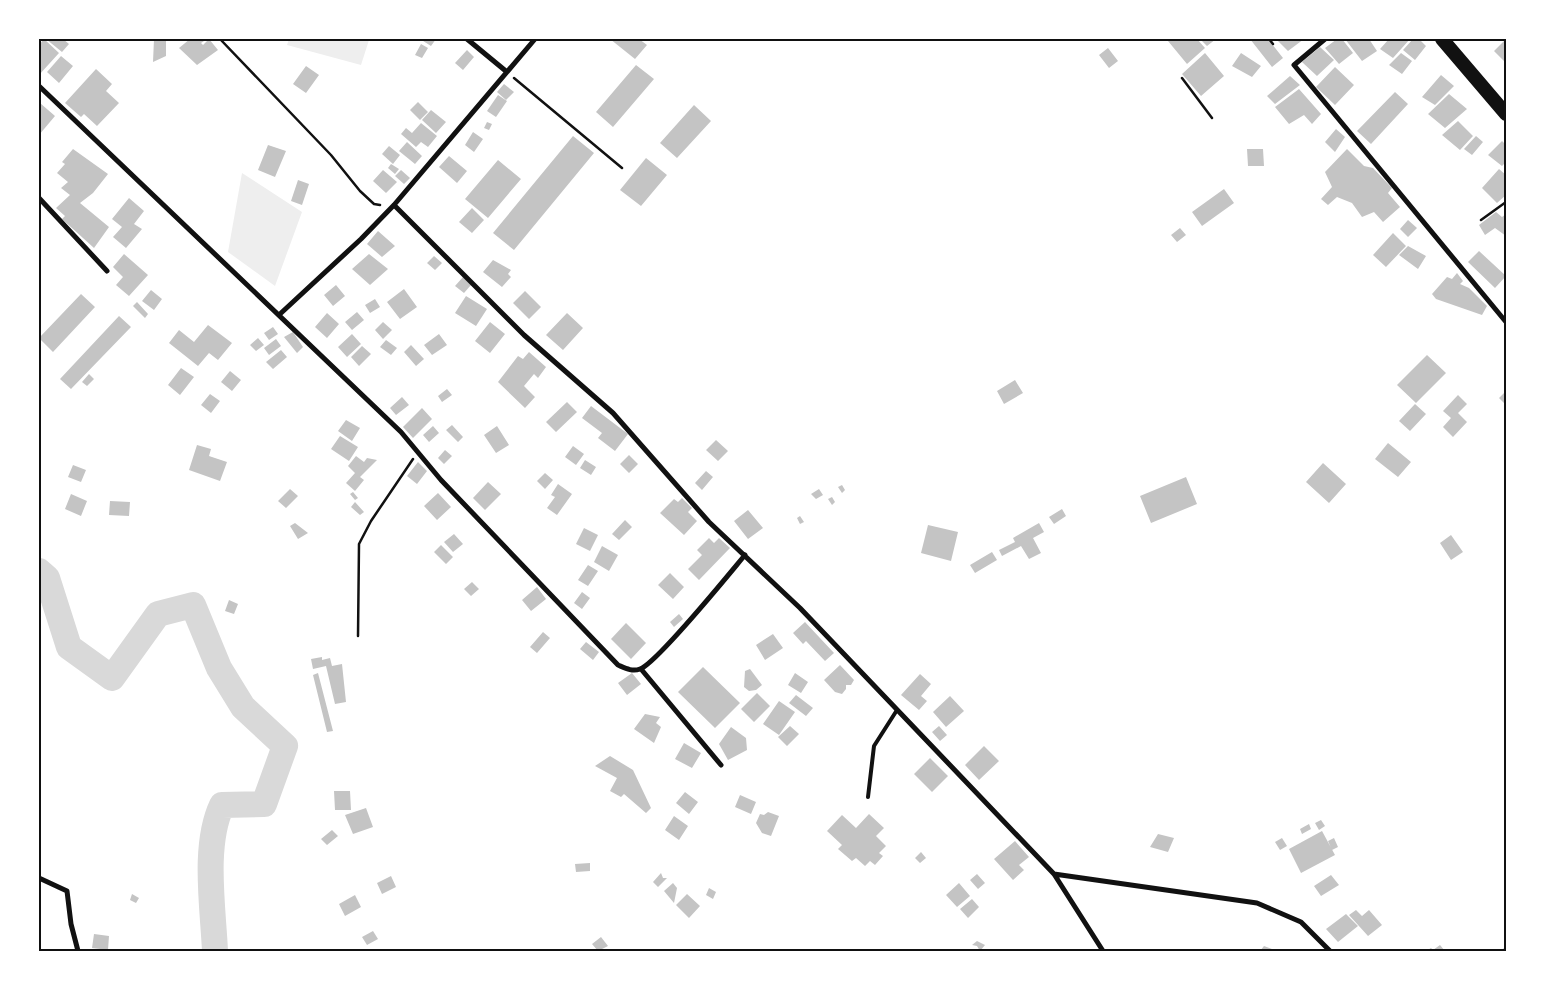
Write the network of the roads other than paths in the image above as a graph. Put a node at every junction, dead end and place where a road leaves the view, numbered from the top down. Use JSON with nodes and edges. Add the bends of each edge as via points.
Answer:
{"nodes":[{"id":1,"x":467,"y":39,"type":"edge"},
{"id":2,"x":535,"y":39,"type":"edge"},
{"id":3,"x":1325,"y":39,"type":"edge"},
{"id":4,"x":1442,"y":39,"type":"edge"},
{"id":5,"x":507,"y":72,"type":"junction"},
{"id":6,"x":39,"y":86,"type":"edge"},
{"id":7,"x":1506,"y":114,"type":"edge"},
{"id":8,"x":39,"y":198,"type":"edge"},
{"id":9,"x":394,"y":205,"type":"junction"},
{"id":10,"x":107,"y":272,"type":"dead end"},
{"id":11,"x":280,"y":314,"type":"junction"},
{"id":12,"x":1506,"y":322,"type":"edge"},
{"id":13,"x":745,"y":555,"type":"junction"},
{"id":14,"x":641,"y":669,"type":"junction"},
{"id":15,"x":897,"y":710,"type":"junction"},
{"id":16,"x":721,"y":765,"type":"dead end"},
{"id":17,"x":868,"y":797,"type":"dead end"},
{"id":18,"x":1054,"y":874,"type":"junction"},
{"id":19,"x":39,"y":878,"type":"edge"},
{"id":20,"x":78,"y":951,"type":"edge"},
{"id":21,"x":1103,"y":951,"type":"edge"},
{"id":22,"x":1330,"y":951,"type":"edge"}],
"edges":[{"from":1,"to":5,"type":"street"},
{"from":2,"to":5,"type":"street"},
{"from":3,"to":12,"type":"street","via":[[1294,65]]},
{"from":4,"to":7,"type":"highway"},
{"from":5,"to":9,"type":"street"},
{"from":6,"to":11,"type":"street"},
{"from":8,"to":10,"type":"street"},
{"from":9,"to":11,"type":"street"},
{"from":9,"to":13,"type":"street","via":[[524,335],[613,413],[709,522]]},
{"from":11,"to":14,"type":"street","via":[[401,432],[441,480],[618,665],[630,670]]},
{"from":13,"to":14,"type":"street","via":[[663,649]]},
{"from":13,"to":15,"type":"street"},
{"from":14,"to":16,"type":"street"},
{"from":15,"to":17,"type":"lane","via":[[874,746]]},
{"from":15,"to":18,"type":"street"},
{"from":18,"to":21,"type":"street"},
{"from":18,"to":22,"type":"street","via":[[1257,903],[1301,922]]},
{"from":19,"to":20,"type":"street","via":[[67,891]]}]}
